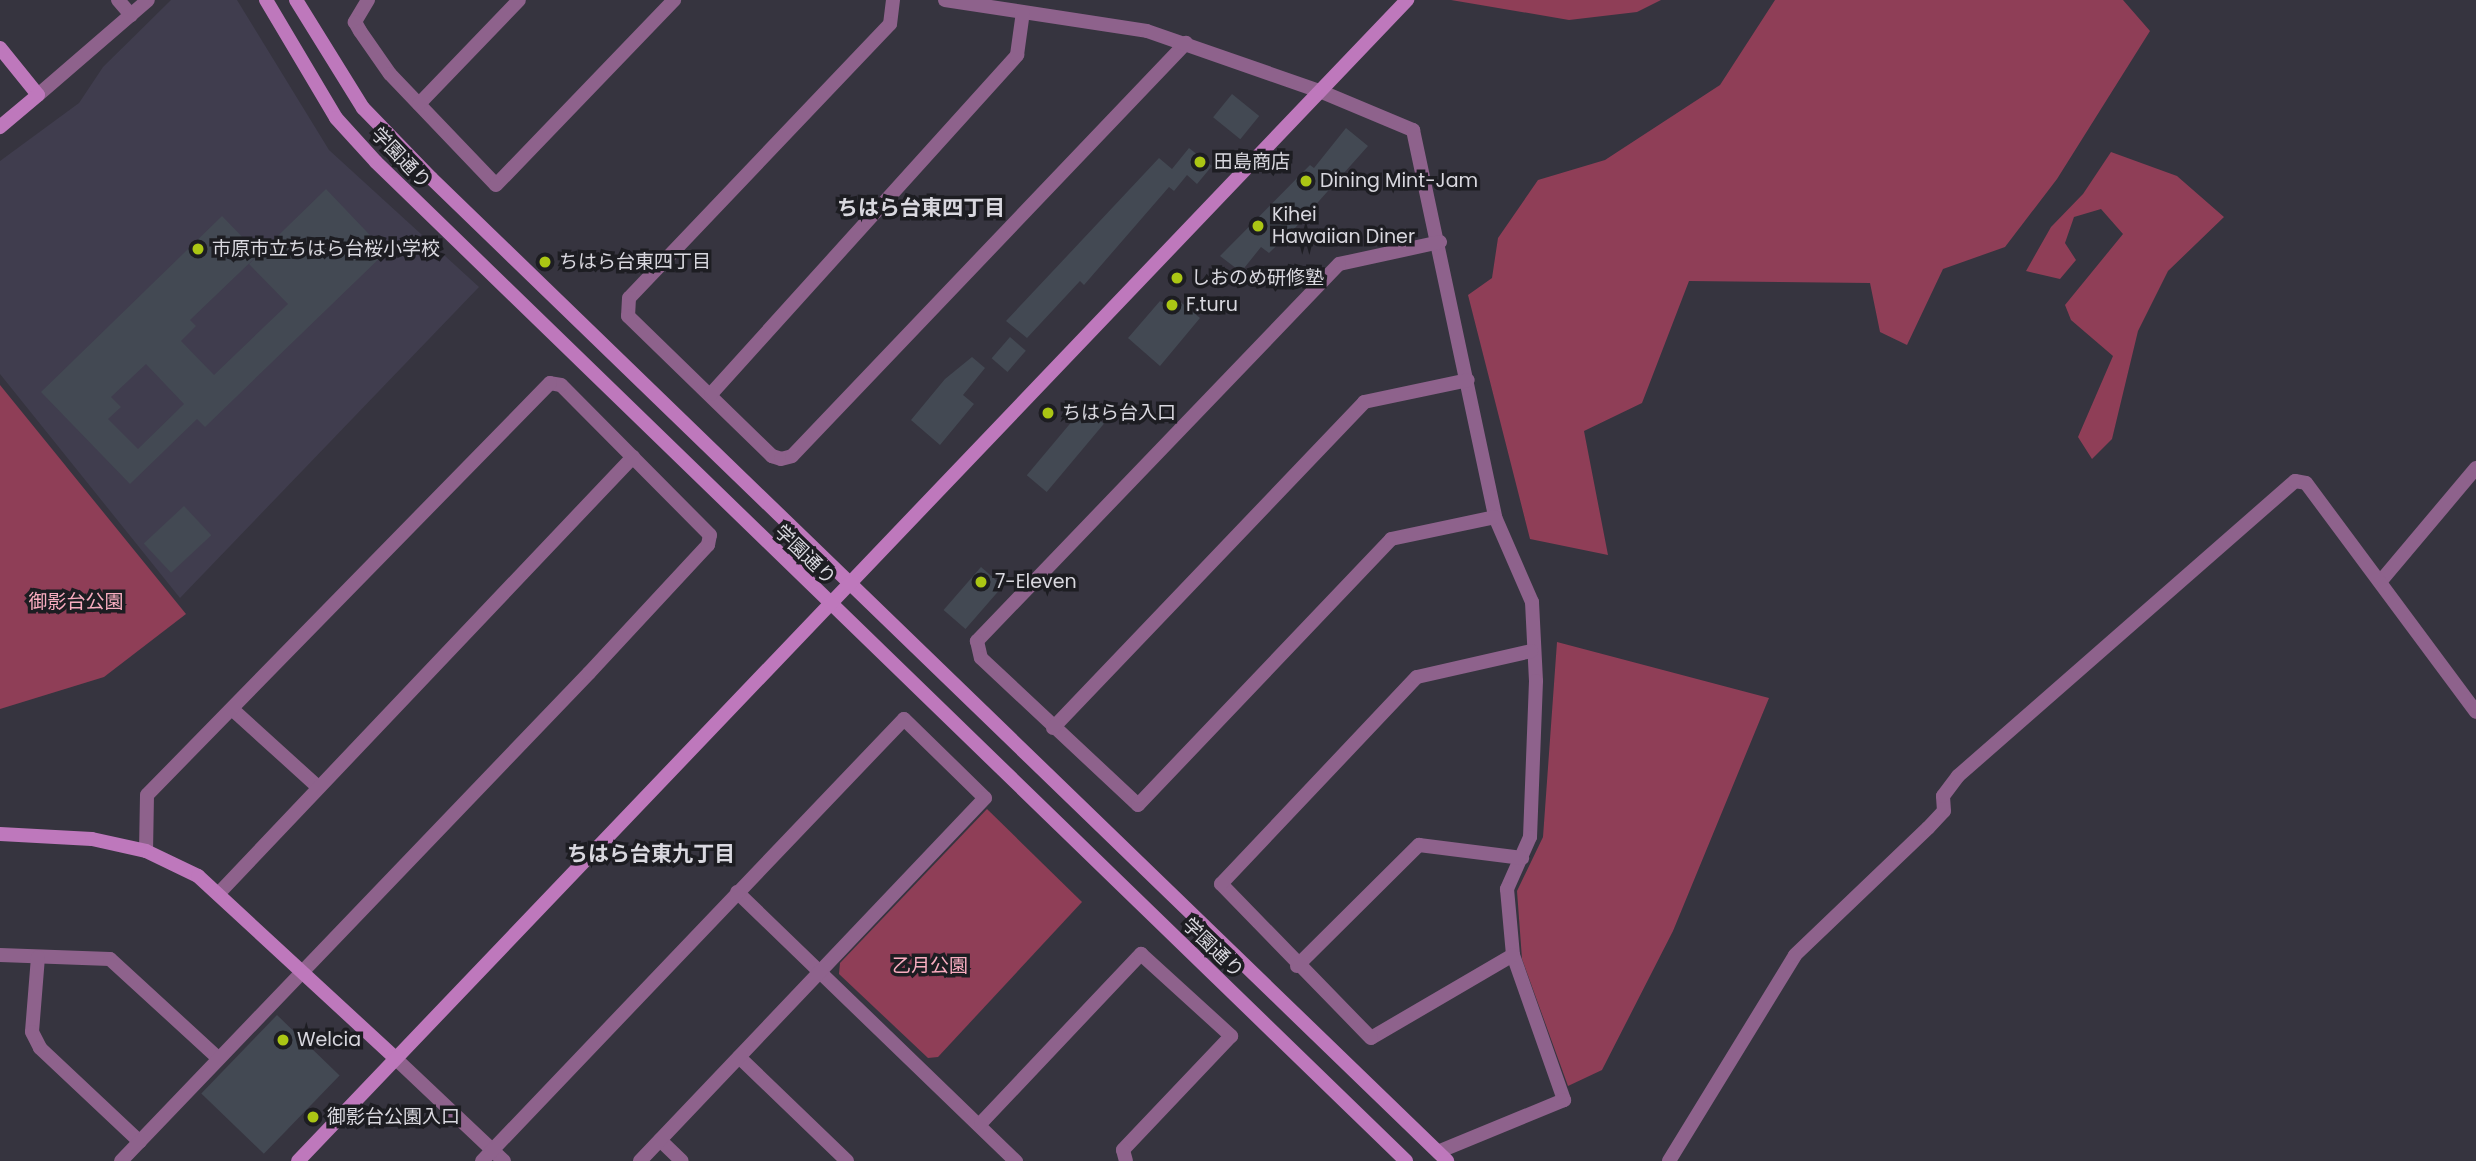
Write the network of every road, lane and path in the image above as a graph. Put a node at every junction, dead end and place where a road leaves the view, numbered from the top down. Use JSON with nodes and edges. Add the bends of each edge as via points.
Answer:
{"nodes":[{"id":1,"x":118,"y":0,"type":"edge"},
{"id":2,"x":148,"y":0,"type":"edge"},
{"id":3,"x":265,"y":0,"type":"edge"},
{"id":4,"x":296,"y":0,"type":"edge"},
{"id":5,"x":368,"y":0,"type":"edge"},
{"id":6,"x":519,"y":0,"type":"edge"},
{"id":7,"x":674,"y":0,"type":"edge"},
{"id":8,"x":893,"y":0,"type":"edge"},
{"id":9,"x":945,"y":0,"type":"edge"},
{"id":10,"x":1407,"y":0,"type":"edge"},
{"id":11,"x":1023,"y":12,"type":"junction"},
{"id":12,"x":131,"y":15,"type":"junction"},
{"id":13,"x":1186,"y":43,"type":"junction"},
{"id":14,"x":0,"y":48,"type":"edge"},
{"id":15,"x":1322,"y":92,"type":"junction"},
{"id":16,"x":38,"y":95,"type":"junction"},
{"id":17,"x":419,"y":103,"type":"junction"},
{"id":18,"x":0,"y":127,"type":"edge"},
{"id":19,"x":1440,"y":242,"type":"junction"},
{"id":20,"x":1468,"y":380,"type":"junction"},
{"id":21,"x":711,"y":394,"type":"junction"},
{"id":22,"x":633,"y":457,"type":"junction"},
{"id":23,"x":2476,"y":468,"type":"edge"},
{"id":24,"x":1495,"y":517,"type":"junction"},
{"id":25,"x":851,"y":579,"type":"junction"},
{"id":26,"x":2380,"y":582,"type":"junction"},
{"id":27,"x":827,"y":603,"type":"junction"},
{"id":28,"x":1531,"y":651,"type":"junction"},
{"id":29,"x":232,"y":709,"type":"junction"},
{"id":30,"x":2476,"y":712,"type":"edge"},
{"id":31,"x":1053,"y":728,"type":"junction"},
{"id":32,"x":317,"y":786,"type":"junction"},
{"id":33,"x":0,"y":834,"type":"edge"},
{"id":34,"x":146,"y":851,"type":"junction"},
{"id":35,"x":1522,"y":858,"type":"junction"},
{"id":36,"x":220,"y":892,"type":"junction"},
{"id":37,"x":737,"y":892,"type":"junction"},
{"id":38,"x":0,"y":955,"type":"edge"},
{"id":39,"x":1513,"y":955,"type":"junction"},
{"id":40,"x":38,"y":957,"type":"junction"},
{"id":41,"x":1297,"y":967,"type":"junction"},
{"id":42,"x":302,"y":969,"type":"junction"},
{"id":43,"x":821,"y":971,"type":"junction"},
{"id":44,"x":739,"y":1057,"type":"junction"},
{"id":45,"x":218,"y":1058,"type":"junction"},
{"id":46,"x":395,"y":1058,"type":"junction"},
{"id":47,"x":981,"y":1123,"type":"junction"},
{"id":48,"x":660,"y":1140,"type":"junction"},
{"id":49,"x":140,"y":1142,"type":"junction"},
{"id":50,"x":487,"y":1156,"type":"edge"},
{"id":51,"x":1442,"y":1157,"type":"edge"},
{"id":52,"x":121,"y":1161,"type":"edge"},
{"id":53,"x":298,"y":1161,"type":"edge"},
{"id":54,"x":504,"y":1161,"type":"edge"},
{"id":55,"x":640,"y":1161,"type":"edge"},
{"id":56,"x":682,"y":1161,"type":"edge"},
{"id":57,"x":847,"y":1161,"type":"edge"},
{"id":58,"x":1016,"y":1161,"type":"edge"},
{"id":59,"x":1126,"y":1161,"type":"edge"},
{"id":60,"x":1406,"y":1161,"type":"edge"},
{"id":61,"x":1669,"y":1161,"type":"edge"}],
"edges":[{"from":1,"to":12,"type":"street"},
{"from":2,"to":12,"type":"street"},
{"from":3,"to":27,"type":"street","name":"学園通り","via":[[336,118],[376,162]]},
{"from":4,"to":25,"type":"street","name":"学園通り","via":[[363,108]]},
{"from":5,"to":17,"type":"street","via":[[355,22],[390,74]]},
{"from":6,"to":17,"type":"street"},
{"from":7,"to":17,"type":"street","via":[[496,185]]},
{"from":8,"to":21,"type":"street","via":[[890,24],[629,298],[628,316]]},
{"from":9,"to":11,"type":"street"},
{"from":10,"to":15,"type":"street"},
{"from":11,"to":13,"type":"street","via":[[1147,31]]},
{"from":11,"to":21,"type":"street","via":[[1017,55]]},
{"from":12,"to":16,"type":"street"},
{"from":13,"to":15,"type":"street"},
{"from":13,"to":21,"type":"street","via":[[792,456],[772,456]]},
{"from":14,"to":16,"type":"street"},
{"from":15,"to":19,"type":"street","via":[[1413,130]]},
{"from":15,"to":25,"type":"street"},
{"from":16,"to":18,"type":"street"},
{"from":19,"to":20,"type":"street"},
{"from":19,"to":31,"type":"street","via":[[1339,264],[977,641],[981,658]]},
{"from":20,"to":24,"type":"street"},
{"from":20,"to":31,"type":"street","via":[[1364,402]]},
{"from":22,"to":29,"type":"street","via":[[561,385],[550,383]]},
{"from":22,"to":32,"type":"street"},
{"from":22,"to":42,"type":"street","via":[[710,535],[708,545]]},
{"from":23,"to":26,"type":"street"},
{"from":24,"to":28,"type":"street","via":[[1532,601]]},
{"from":24,"to":31,"type":"street","via":[[1391,539],[1138,804]]},
{"from":25,"to":27,"type":"street"},
{"from":25,"to":51,"type":"street","name":"学園通り"},
{"from":26,"to":30,"type":"street"},
{"from":26,"to":61,"type":"street","via":[[2306,483],[2295,481],[1958,776],[1943,796],[1944,811],[1795,956]]},
{"from":27,"to":46,"type":"street"},
{"from":27,"to":60,"type":"street","name":"学園通り"},
{"from":28,"to":35,"type":"street","via":[[1536,681],[1530,836]]},
{"from":28,"to":41,"type":"street","via":[[1417,677],[1225,876],[1221,884],[1229,897]]},
{"from":29,"to":32,"type":"street"},
{"from":29,"to":34,"type":"street","via":[[148,796]]},
{"from":32,"to":36,"type":"street"},
{"from":33,"to":34,"type":"street","via":[[92,839]]},
{"from":34,"to":36,"type":"street"},
{"from":35,"to":39,"type":"street","via":[[1507,889]]},
{"from":35,"to":41,"type":"street","via":[[1419,845]]},
{"from":36,"to":42,"type":"street"},
{"from":37,"to":43,"type":"street"},
{"from":37,"to":43,"type":"street","via":[[904,719],[985,798]]},
{"from":37,"to":50,"type":"street"},
{"from":38,"to":40,"type":"street"},
{"from":39,"to":41,"type":"street","via":[[1371,1038]]},
{"from":39,"to":51,"type":"street","via":[[1564,1100]]},
{"from":40,"to":45,"type":"street","via":[[110,959]]},
{"from":40,"to":49,"type":"street","via":[[32,1032],[40,1048]]},
{"from":42,"to":45,"type":"street"},
{"from":42,"to":46,"type":"street"},
{"from":43,"to":44,"type":"street"},
{"from":43,"to":47,"type":"street"},
{"from":44,"to":48,"type":"street"},
{"from":44,"to":57,"type":"street"},
{"from":45,"to":49,"type":"street"},
{"from":46,"to":50,"type":"street"},
{"from":46,"to":53,"type":"street"},
{"from":47,"to":58,"type":"street"},
{"from":47,"to":59,"type":"street","via":[[1141,954],[1231,1036],[1124,1150]]},
{"from":48,"to":55,"type":"street"},
{"from":48,"to":56,"type":"street"},
{"from":49,"to":52,"type":"street"},
{"from":50,"to":54,"type":"street"}]}
